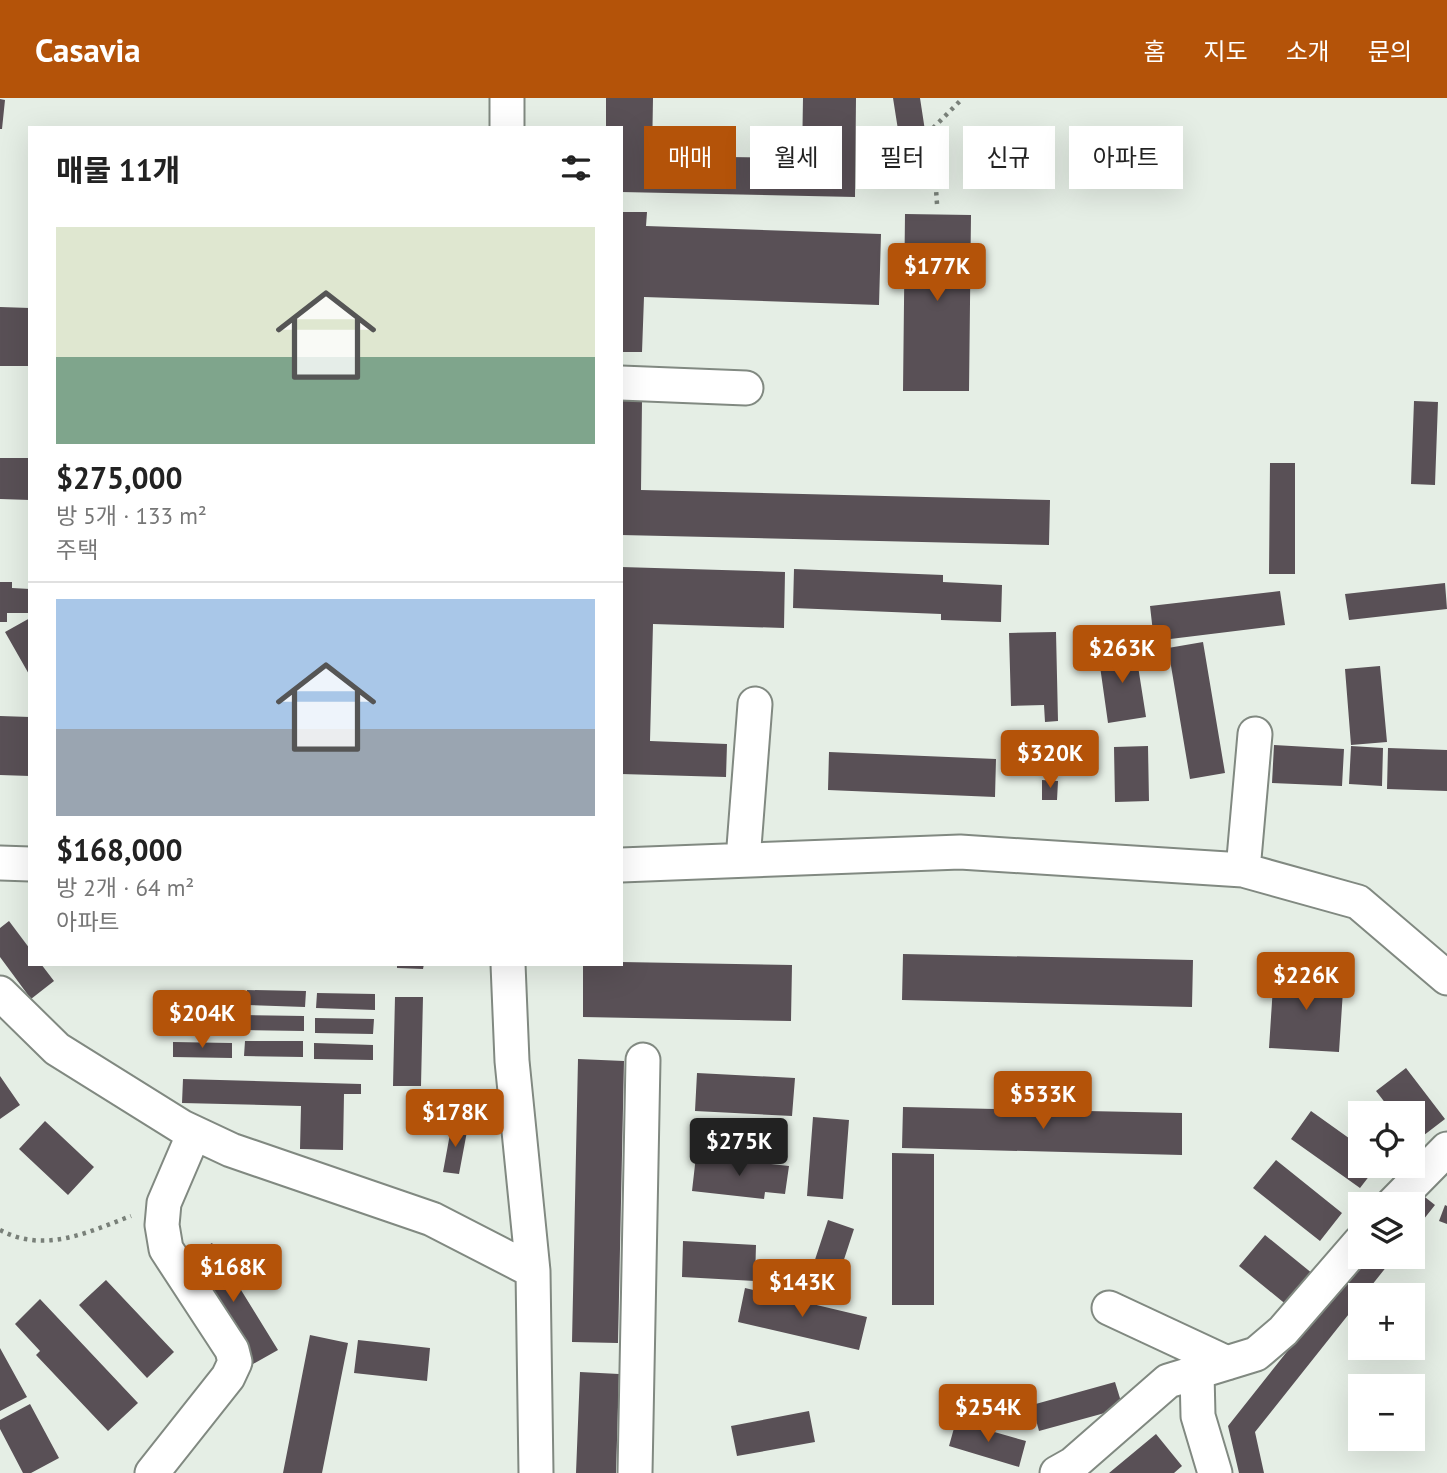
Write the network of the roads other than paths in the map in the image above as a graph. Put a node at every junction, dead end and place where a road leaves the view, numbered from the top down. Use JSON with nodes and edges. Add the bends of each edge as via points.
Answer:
{"nodes":[{"id":1,"x":507,"y":98,"type":"edge"},
{"id":2,"x":507,"y":126,"type":"edge"},
{"id":3,"x":623,"y":383,"type":"edge"},
{"id":4,"x":746,"y":388,"type":"dead end"},
{"id":5,"x":755,"y":704,"type":"dead end"},
{"id":6,"x":1255,"y":734,"type":"dead end"},
{"id":7,"x":743,"y":860,"type":"junction"},
{"id":8,"x":0,"y":863,"type":"edge"},
{"id":9,"x":28,"y":864,"type":"edge"},
{"id":10,"x":623,"y":865,"type":"edge"},
{"id":11,"x":1243,"y":870,"type":"junction"},
{"id":12,"x":508,"y":966,"type":"edge"},
{"id":13,"x":1447,"y":978,"type":"edge"},
{"id":14,"x":0,"y":993,"type":"edge"},
{"id":15,"x":643,"y":1060,"type":"dead end"},
{"id":16,"x":194,"y":1132,"type":"junction"},
{"id":17,"x":1447,"y":1149,"type":"edge"},
{"id":18,"x":1405,"y":1192,"type":"edge"},
{"id":19,"x":1348,"y":1256,"type":"edge"},
{"id":20,"x":533,"y":1271,"type":"junction"},
{"id":21,"x":1109,"y":1308,"type":"dead end"},
{"id":22,"x":1212,"y":1368,"type":"junction"},
{"id":23,"x":152,"y":1473,"type":"edge"},
{"id":24,"x":536,"y":1473,"type":"edge"},
{"id":25,"x":635,"y":1473,"type":"edge"},
{"id":26,"x":1057,"y":1473,"type":"edge"},
{"id":27,"x":1215,"y":1473,"type":"edge"}],
"edges":[{"from":1,"to":2,"type":"street"},
{"from":3,"to":4,"type":"street"},
{"from":5,"to":7,"type":"street"},
{"from":6,"to":11,"type":"street"},
{"from":7,"to":10,"type":"street"},
{"from":7,"to":11,"type":"street","via":[[960,852]]},
{"from":8,"to":9,"type":"street"},
{"from":11,"to":13,"type":"street","via":[[1358,902]]},
{"from":12,"to":20,"type":"street","via":[[512,1060]]},
{"from":14,"to":16,"type":"street","via":[[57,1049]]},
{"from":15,"to":25,"type":"street"},
{"from":16,"to":20,"type":"street","via":[[231,1150],[432,1219]]},
{"from":16,"to":23,"type":"street","via":[[164,1203],[166,1249],[232,1350],[235,1362]]},
{"from":17,"to":18,"type":"street"},
{"from":19,"to":22,"type":"street","via":[[1283,1331],[1256,1354]]},
{"from":20,"to":24,"type":"street"},
{"from":21,"to":22,"type":"street"},
{"from":22,"to":26,"type":"street","via":[[1168,1381]]},
{"from":22,"to":27,"type":"street","via":[[1198,1416]]}]}
